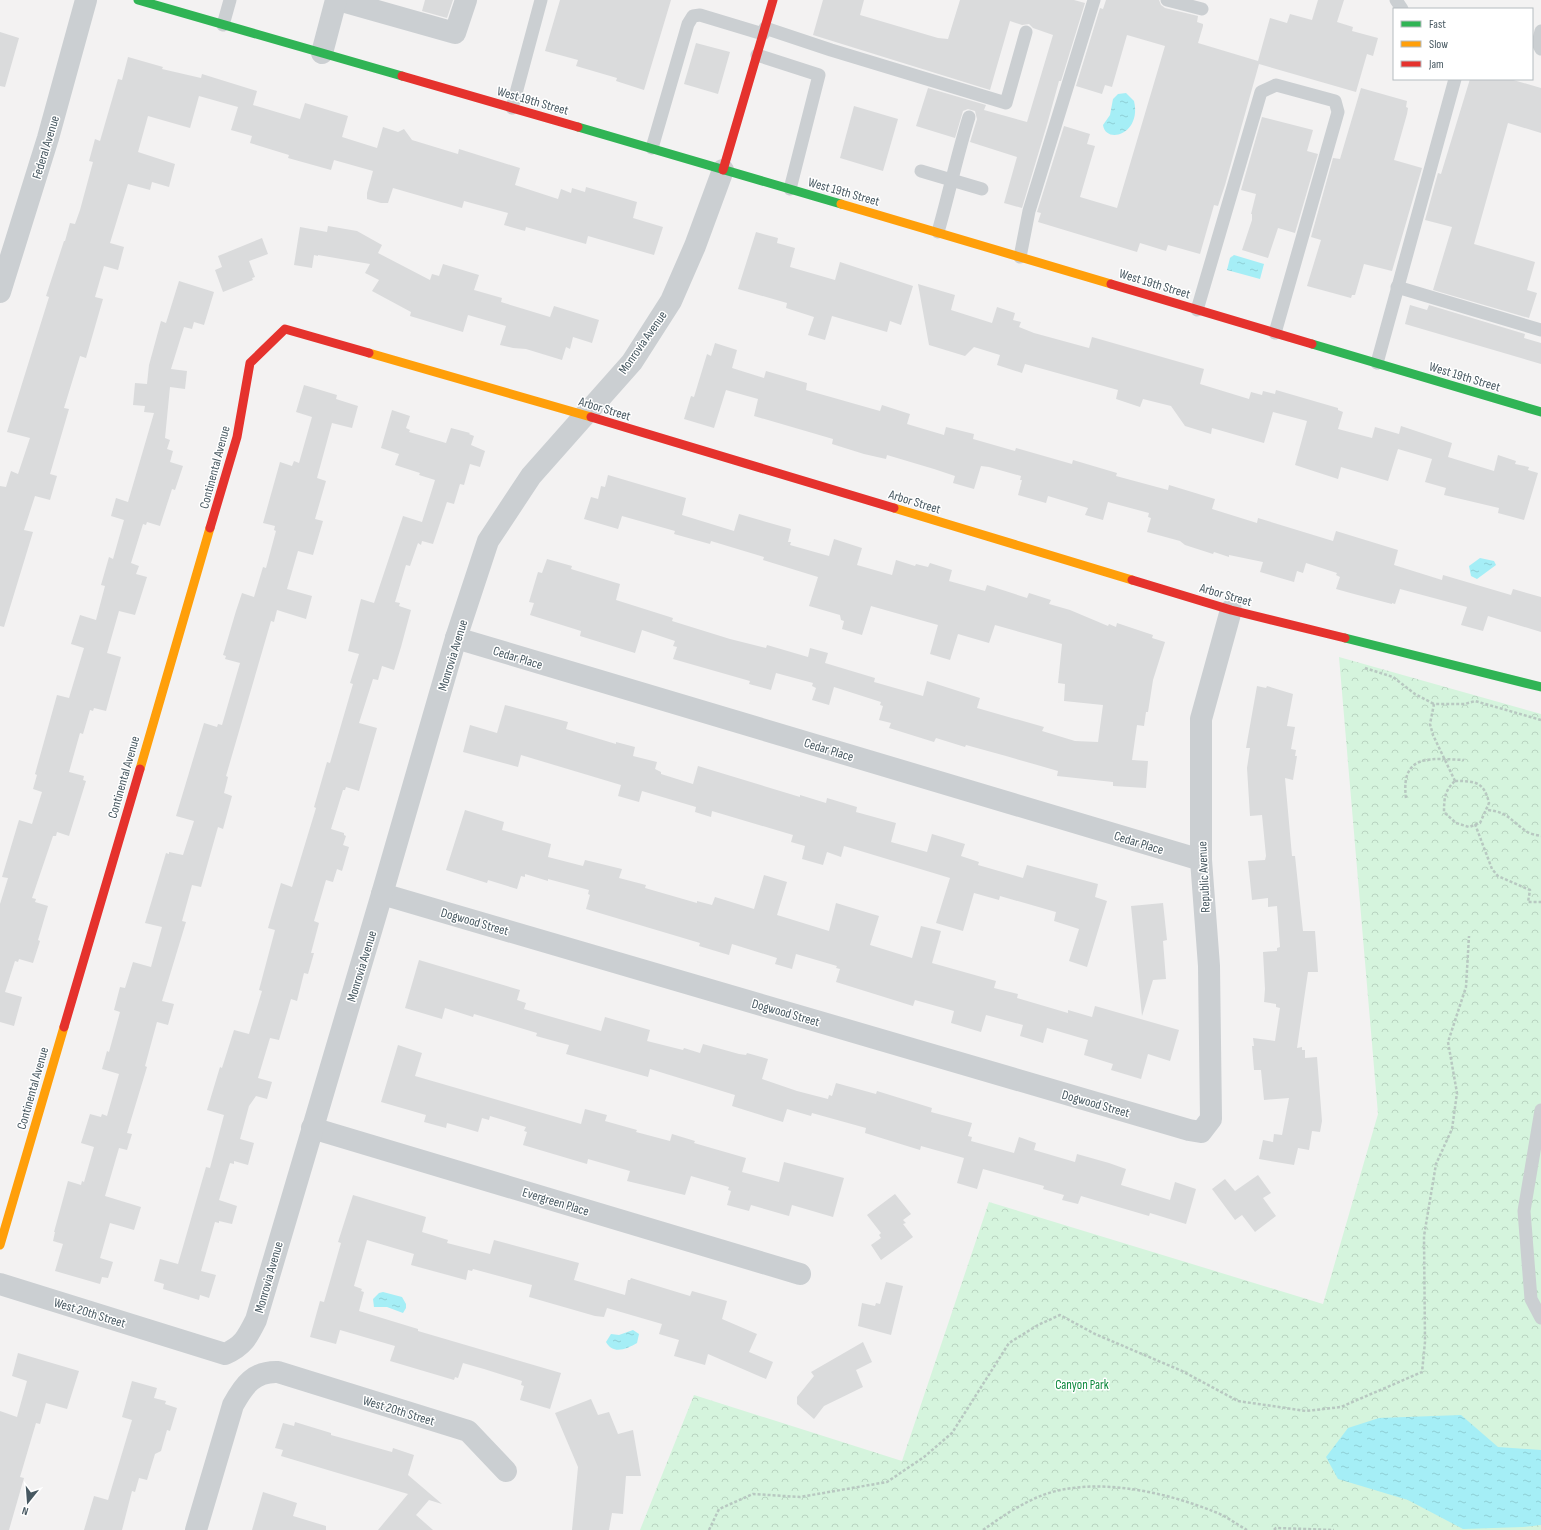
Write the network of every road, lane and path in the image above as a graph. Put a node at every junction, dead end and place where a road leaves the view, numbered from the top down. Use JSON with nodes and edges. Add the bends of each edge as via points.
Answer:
{"nodes":[{"id":1,"x":86,"y":0,"type":"edge"},
{"id":2,"x":138,"y":0,"type":"edge"},
{"id":3,"x":230,"y":0,"type":"edge"},
{"id":4,"x":337,"y":0,"type":"edge"},
{"id":5,"x":466,"y":0,"type":"edge"},
{"id":6,"x":541,"y":0,"type":"edge"},
{"id":7,"x":773,"y":0,"type":"edge"},
{"id":8,"x":1094,"y":0,"type":"edge"},
{"id":9,"x":1167,"y":0,"type":"edge"},
{"id":10,"x":1202,"y":9,"type":"dead end"},
{"id":11,"x":223,"y":25,"type":"junction"},
{"id":12,"x":764,"y":31,"type":"junction"},
{"id":13,"x":1541,"y":31,"type":"edge"},
{"id":14,"x":1026,"y":32,"type":"dead end"},
{"id":15,"x":1541,"y":49,"type":"edge"},
{"id":16,"x":322,"y":53,"type":"junction"},
{"id":17,"x":756,"y":55,"type":"junction"},
{"id":18,"x":1455,"y":80,"type":"edge"},
{"id":19,"x":512,"y":108,"type":"junction"},
{"id":20,"x":969,"y":117,"type":"dead end"},
{"id":21,"x":652,"y":148,"type":"junction"},
{"id":22,"x":723,"y":170,"type":"junction"},
{"id":23,"x":921,"y":171,"type":"dead end"},
{"id":24,"x":953,"y":181,"type":"junction"},
{"id":25,"x":790,"y":189,"type":"junction"},
{"id":26,"x":982,"y":189,"type":"dead end"},
{"id":27,"x":938,"y":232,"type":"junction"},
{"id":28,"x":1020,"y":257,"type":"junction"},
{"id":29,"x":1397,"y":287,"type":"junction"},
{"id":30,"x":0,"y":292,"type":"edge"},
{"id":31,"x":1197,"y":310,"type":"junction"},
{"id":32,"x":285,"y":329,"type":"joint"},
{"id":33,"x":1541,"y":330,"type":"edge"},
{"id":34,"x":1275,"y":333,"type":"junction"},
{"id":35,"x":1377,"y":363,"type":"junction"},
{"id":36,"x":1541,"y":412,"type":"edge"},
{"id":37,"x":584,"y":415,"type":"junction"},
{"id":38,"x":1231,"y":610,"type":"junction"},
{"id":39,"x":456,"y":638,"type":"junction"},
{"id":40,"x":1360,"y":667,"type":"dead end"},
{"id":41,"x":1541,"y":687,"type":"edge"},
{"id":42,"x":1434,"y":704,"type":"junction"},
{"id":43,"x":1541,"y":720,"type":"edge"},
{"id":44,"x":1443,"y":759,"type":"junction"},
{"id":45,"x":1464,"y":760,"type":"dead end"},
{"id":46,"x":1455,"y":781,"type":"junction"},
{"id":47,"x":1406,"y":798,"type":"dead end"},
{"id":48,"x":1488,"y":810,"type":"junction"},
{"id":49,"x":1475,"y":824,"type":"junction"},
{"id":50,"x":1541,"y":836,"type":"edge"},
{"id":51,"x":1201,"y":860,"type":"junction"},
{"id":52,"x":382,"y":894,"type":"junction"},
{"id":53,"x":1541,"y":902,"type":"edge"},
{"id":54,"x":1468,"y":936,"type":"dead end"},
{"id":55,"x":1541,"y":1110,"type":"edge"},
{"id":56,"x":312,"y":1128,"type":"junction"},
{"id":57,"x":1189,"y":1130,"type":"joint"},
{"id":58,"x":0,"y":1245,"type":"edge"},
{"id":59,"x":800,"y":1274,"type":"dead end"},
{"id":60,"x":0,"y":1284,"type":"edge"},
{"id":61,"x":1541,"y":1318,"type":"edge"},
{"id":62,"x":225,"y":1354,"type":"joint"},
{"id":63,"x":506,"y":1471,"type":"dead end"},
{"id":64,"x":196,"y":1530,"type":"edge"},
{"id":65,"x":709,"y":1530,"type":"edge"},
{"id":66,"x":983,"y":1530,"type":"edge"},
{"id":67,"x":1247,"y":1530,"type":"edge"},
{"id":68,"x":1274,"y":1530,"type":"edge"},
{"id":69,"x":1334,"y":1530,"type":"edge"}],
"edges":[{"from":1,"to":30,"type":"street","name":"Federal Avenue","via":[[48,138]]},
{"from":2,"to":11,"type":"street","name":"West 19th Street"},
{"from":3,"to":11,"type":"lane"},
{"from":4,"to":5,"type":"street","via":[[455,33]]},
{"from":4,"to":16,"type":"street"},
{"from":6,"to":19,"type":"lane"},
{"from":7,"to":12,"type":"street","name":"Monrovia Avenue"},
{"from":8,"to":28,"type":"lane","via":[[1029,211]]},
{"from":9,"to":10,"type":"lane"},
{"from":11,"to":16,"type":"street","name":"West 19th Street"},
{"from":12,"to":14,"type":"lane","via":[[1006,103]]},
{"from":12,"to":17,"type":"street","name":"Monrovia Avenue"},
{"from":12,"to":21,"type":"lane","via":[[700,15],[693,16],[688,24]]},
{"from":13,"to":15,"type":"lane","via":[[1538,43]]},
{"from":16,"to":19,"type":"street","name":"West 19th Street"},
{"from":17,"to":22,"type":"street","name":"Monrovia Avenue"},
{"from":17,"to":25,"type":"lane","via":[[819,75]]},
{"from":18,"to":29,"type":"lane"},
{"from":19,"to":21,"type":"street","name":"West 19th Street"},
{"from":20,"to":24,"type":"lane","via":[[955,161]]},
{"from":21,"to":22,"type":"street","name":"West 19th Street"},
{"from":22,"to":25,"type":"street","name":"West 19th Street"},
{"from":22,"to":37,"type":"street","name":"Monrovia Avenue","via":[[695,246],[671,300],[632,362]]},
{"from":23,"to":24,"type":"lane"},
{"from":24,"to":26,"type":"lane"},
{"from":24,"to":27,"type":"lane"},
{"from":25,"to":27,"type":"street","name":"West 19th Street"},
{"from":27,"to":28,"type":"street","name":"West 19th Street"},
{"from":28,"to":31,"type":"street","name":"West 19th Street"},
{"from":29,"to":33,"type":"lane"},
{"from":29,"to":35,"type":"lane"},
{"from":31,"to":34,"type":"street","name":"West 19th Street"},
{"from":31,"to":34,"type":"lane","via":[[1261,92],[1276,85],[1335,102],[1338,112]]},
{"from":32,"to":37,"type":"street","name":"Arbor Street"},
{"from":32,"to":58,"type":"street","name":"Continental Avenue","via":[[250,363],[237,437]]},
{"from":34,"to":35,"type":"street","name":"West 19th Street"},
{"from":35,"to":36,"type":"street","name":"West 19th Street"},
{"from":37,"to":38,"type":"street","name":"Arbor Street"},
{"from":37,"to":39,"type":"street","name":"Monrovia Avenue","via":[[531,476],[488,541]]},
{"from":38,"to":41,"type":"street","name":"Arbor Street"},
{"from":38,"to":51,"type":"street","name":"Republic Avenue","via":[[1201,719]]},
{"from":39,"to":51,"type":"street","name":"Cedar Place"},
{"from":39,"to":52,"type":"street","name":"Monrovia Avenue"},
{"from":40,"to":42,"type":"path","via":[[1393,677],[1415,694]]},
{"from":42,"to":43,"type":"path","via":[[1440,706],[1475,701]]},
{"from":42,"to":44,"type":"path","via":[[1430,724]]},
{"from":44,"to":45,"type":"path"},
{"from":44,"to":46,"type":"path"},
{"from":44,"to":47,"type":"path","via":[[1433,758],[1416,764],[1406,777]]},
{"from":46,"to":48,"type":"path","via":[[1468,781],[1483,788],[1489,803]]},
{"from":46,"to":49,"type":"path","via":[[1448,787],[1444,798],[1444,812],[1456,823],[1469,827]]},
{"from":48,"to":49,"type":"path","via":[[1480,823]]},
{"from":48,"to":50,"type":"path","via":[[1496,810],[1526,832]]},
{"from":49,"to":53,"type":"path","via":[[1492,869],[1498,876],[1530,890],[1528,902]]},
{"from":51,"to":57,"type":"street","name":"Republic Avenue","via":[[1209,966],[1211,1119],[1201,1132]]},
{"from":52,"to":56,"type":"street","name":"Monrovia Avenue"},
{"from":52,"to":57,"type":"street","name":"Dogwood Street"},
{"from":54,"to":65,"type":"path","via":[[1466,987],[1448,1042],[1457,1094],[1452,1129],[1436,1164],[1424,1236],[1426,1342],[1422,1372],[1341,1407],[1306,1411],[1238,1401],[1060,1315],[1009,1343],[952,1433],[924,1457],[887,1482],[800,1497],[753,1494],[719,1509]]},
{"from":55,"to":61,"type":"lane","via":[[1524,1212],[1531,1298]]},
{"from":56,"to":59,"type":"street","name":"Evergreen Place"},
{"from":56,"to":62,"type":"street","name":"Monrovia Avenue","via":[[256,1320],[239,1348]]},
{"from":60,"to":62,"type":"street","name":"West 20th Street"},
{"from":63,"to":64,"type":"street","name":"West 20th Street","via":[[468,1431],[278,1372],[267,1372],[251,1380],[242,1389],[233,1405]]},
{"from":66,"to":67,"type":"path","via":[[1043,1495],[1087,1485],[1173,1497],[1216,1512]]},
{"from":68,"to":69,"type":"path"}]}
